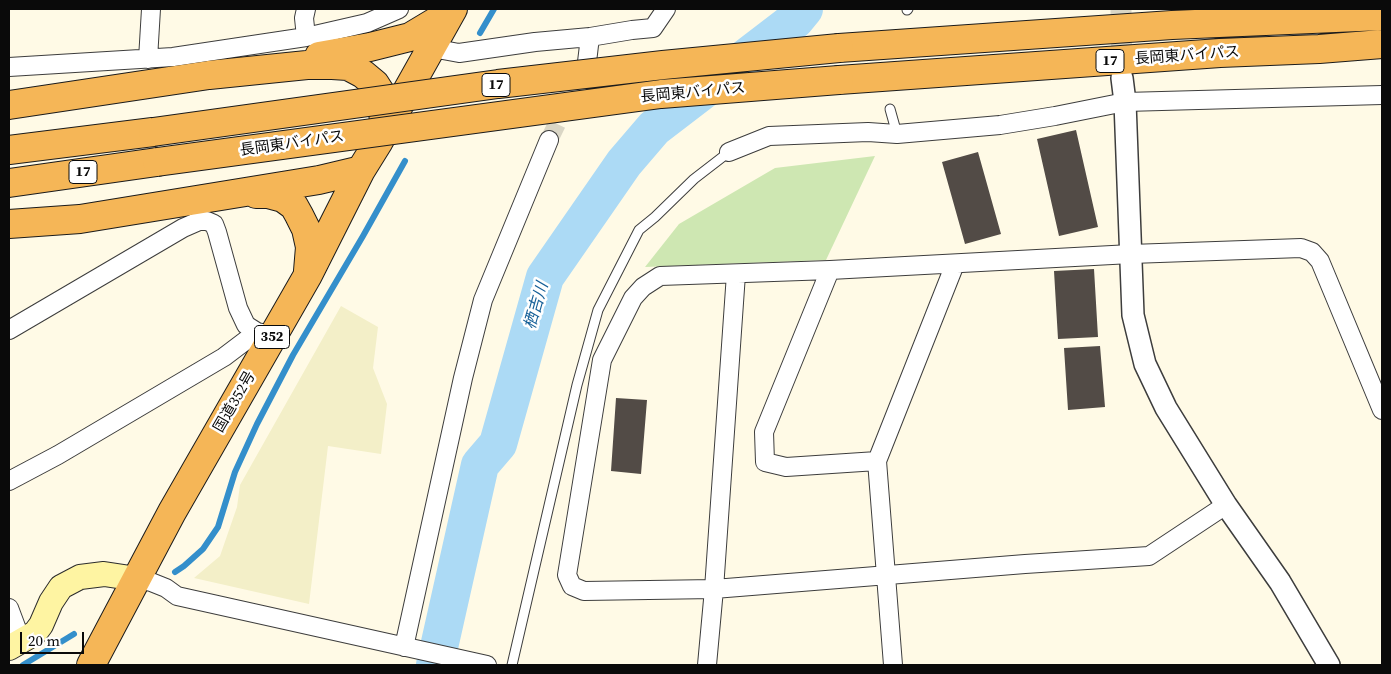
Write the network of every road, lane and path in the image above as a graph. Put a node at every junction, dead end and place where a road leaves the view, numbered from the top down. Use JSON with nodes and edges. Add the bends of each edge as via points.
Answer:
{"nodes":[{"id":1,"x":151,"y":9,"type":"edge"},
{"id":2,"x":306,"y":9,"type":"edge"},
{"id":3,"x":399,"y":9,"type":"edge"},
{"id":4,"x":666,"y":9,"type":"edge"},
{"id":5,"x":452,"y":10,"type":"edge"},
{"id":6,"x":1382,"y":16,"type":"edge"},
{"id":7,"x":306,"y":37,"type":"junction"},
{"id":8,"x":590,"y":37,"type":"junction"},
{"id":9,"x":1382,"y":44,"type":"edge"},
{"id":10,"x":432,"y":48,"type":"junction"},
{"id":11,"x":1319,"y":49,"type":"junction"},
{"id":12,"x":1382,"y":50,"type":"edge"},
{"id":13,"x":148,"y":59,"type":"junction"},
{"id":14,"x":587,"y":62,"type":"tunnel mouth"},
{"id":15,"x":9,"y":67,"type":"edge"},
{"id":16,"x":209,"y":75,"type":"junction"},
{"id":17,"x":1122,"y":78,"type":"tunnel mouth"},
{"id":18,"x":1382,"y":95,"type":"edge"},
{"id":19,"x":1125,"y":102,"type":"junction"},
{"id":20,"x":9,"y":105,"type":"edge"},
{"id":21,"x":890,"y":109,"type":"dead end"},
{"id":22,"x":897,"y":134,"type":"junction"},
{"id":23,"x":550,"y":140,"type":"tunnel mouth"},
{"id":24,"x":379,"y":141,"type":"junction"},
{"id":25,"x":9,"y":150,"type":"edge"},
{"id":26,"x":729,"y":152,"type":"joint"},
{"id":27,"x":361,"y":170,"type":"junction"},
{"id":28,"x":9,"y":183,"type":"edge"},
{"id":29,"x":235,"y":194,"type":"junction"},
{"id":30,"x":9,"y":224,"type":"edge"},
{"id":31,"x":1131,"y":254,"type":"junction"},
{"id":32,"x":955,"y":264,"type":"junction"},
{"id":33,"x":830,"y":270,"type":"junction"},
{"id":34,"x":736,"y":274,"type":"junction"},
{"id":35,"x":308,"y":275,"type":"junction"},
{"id":36,"x":9,"y":330,"type":"edge"},
{"id":37,"x":265,"y":334,"type":"junction"},
{"id":38,"x":1382,"y":410,"type":"edge"},
{"id":39,"x":877,"y":460,"type":"junction"},
{"id":40,"x":9,"y":481,"type":"edge"},
{"id":41,"x":1226,"y":505,"type":"junction"},
{"id":42,"x":886,"y":576,"type":"junction"},
{"id":43,"x":137,"y":579,"type":"junction"},
{"id":44,"x":714,"y":589,"type":"junction"},
{"id":45,"x":9,"y":608,"type":"edge"},
{"id":46,"x":15,"y":644,"type":"edge"},
{"id":47,"x":407,"y":647,"type":"junction"},
{"id":48,"x":91,"y":665,"type":"edge"},
{"id":49,"x":487,"y":665,"type":"edge"},
{"id":50,"x":512,"y":665,"type":"edge"},
{"id":51,"x":707,"y":665,"type":"edge"},
{"id":52,"x":893,"y":665,"type":"edge"},
{"id":53,"x":1329,"y":665,"type":"edge"}],
"edges":[{"from":1,"to":13,"type":"street"},
{"from":2,"to":7,"type":"street"},
{"from":3,"to":7,"type":"street","via":[[367,23]]},
{"from":4,"to":8,"type":"street","via":[[653,28]]},
{"from":5,"to":10,"type":"highway","name":"国道352号","number":"352"},
{"from":5,"to":16,"type":"highway","via":[[410,37],[394,42]]},
{"from":6,"to":25,"type":"highway","name":"長岡東バイパス","number":"17","bridge":true,"via":[[1172,25],[839,48],[663,65]]},
{"from":7,"to":13,"type":"street"},
{"from":8,"to":10,"type":"street","via":[[459,52]]},
{"from":8,"to":14,"type":"street"},
{"from":9,"to":11,"type":"highway","name":"長岡東バイパス","number":"17"},
{"from":10,"to":24,"type":"highway","name":"国道352号","number":"352"},
{"from":11,"to":12,"type":"highway","number":"17"},
{"from":11,"to":28,"type":"highway","name":"長岡東バイパス","number":"17","bridge":true,"via":[[1220,53],[661,94]]},
{"from":13,"to":15,"type":"street"},
{"from":16,"to":20,"type":"highway"},
{"from":16,"to":24,"type":"highway","via":[[307,65],[348,66],[375,84],[382,95],[384,123]]},
{"from":17,"to":19,"type":"street"},
{"from":18,"to":19,"type":"street"},
{"from":19,"to":22,"type":"street","via":[[1000,125]]},
{"from":19,"to":31,"type":"street"},
{"from":21,"to":22,"type":"lane"},
{"from":22,"to":26,"type":"street","via":[[769,136]]},
{"from":23,"to":47,"type":"street","via":[[483,300],[463,378]]},
{"from":24,"to":27,"type":"highway","name":"国道352号","number":"352"},
{"from":26,"to":50,"type":"lane","via":[[694,179],[640,230],[598,310],[577,386]]},
{"from":27,"to":29,"type":"highway"},
{"from":27,"to":35,"type":"highway","name":"国道352号","number":"352"},
{"from":29,"to":30,"type":"highway","via":[[80,219]]},
{"from":29,"to":35,"type":"highway","via":[[268,194],[294,206],[306,229],[310,247]]},
{"from":31,"to":32,"type":"street"},
{"from":31,"to":38,"type":"street","via":[[1301,248],[1312,252],[1325,272]]},
{"from":31,"to":41,"type":"street","via":[[1133,315],[1145,364],[1166,408]]},
{"from":32,"to":33,"type":"street"},
{"from":32,"to":39,"type":"street"},
{"from":33,"to":34,"type":"street"},
{"from":33,"to":39,"type":"street","via":[[764,432],[765,462],[786,467]]},
{"from":34,"to":44,"type":"street"},
{"from":34,"to":44,"type":"street","via":[[660,276],[643,286],[632,298],[602,360],[567,575],[572,586],[584,591]]},
{"from":35,"to":37,"type":"highway","name":"国道352号","number":"352"},
{"from":36,"to":37,"type":"street","via":[[199,221],[214,224],[246,325]]},
{"from":37,"to":40,"type":"street"},
{"from":37,"to":43,"type":"highway","name":"国道352号","number":"352"},
{"from":39,"to":42,"type":"street"},
{"from":41,"to":42,"type":"street","via":[[1149,556]]},
{"from":41,"to":53,"type":"street","via":[[1280,582]]},
{"from":42,"to":44,"type":"street"},
{"from":42,"to":52,"type":"street"},
{"from":43,"to":46,"type":"main road","via":[[114,575],[80,577],[62,587],[35,633]]},
{"from":43,"to":47,"type":"street","via":[[166,588],[177,596]]},
{"from":43,"to":48,"type":"highway","name":"国道352号","number":"352"},
{"from":44,"to":51,"type":"street"},
{"from":45,"to":46,"type":"street"},
{"from":47,"to":49,"type":"street"}]}
